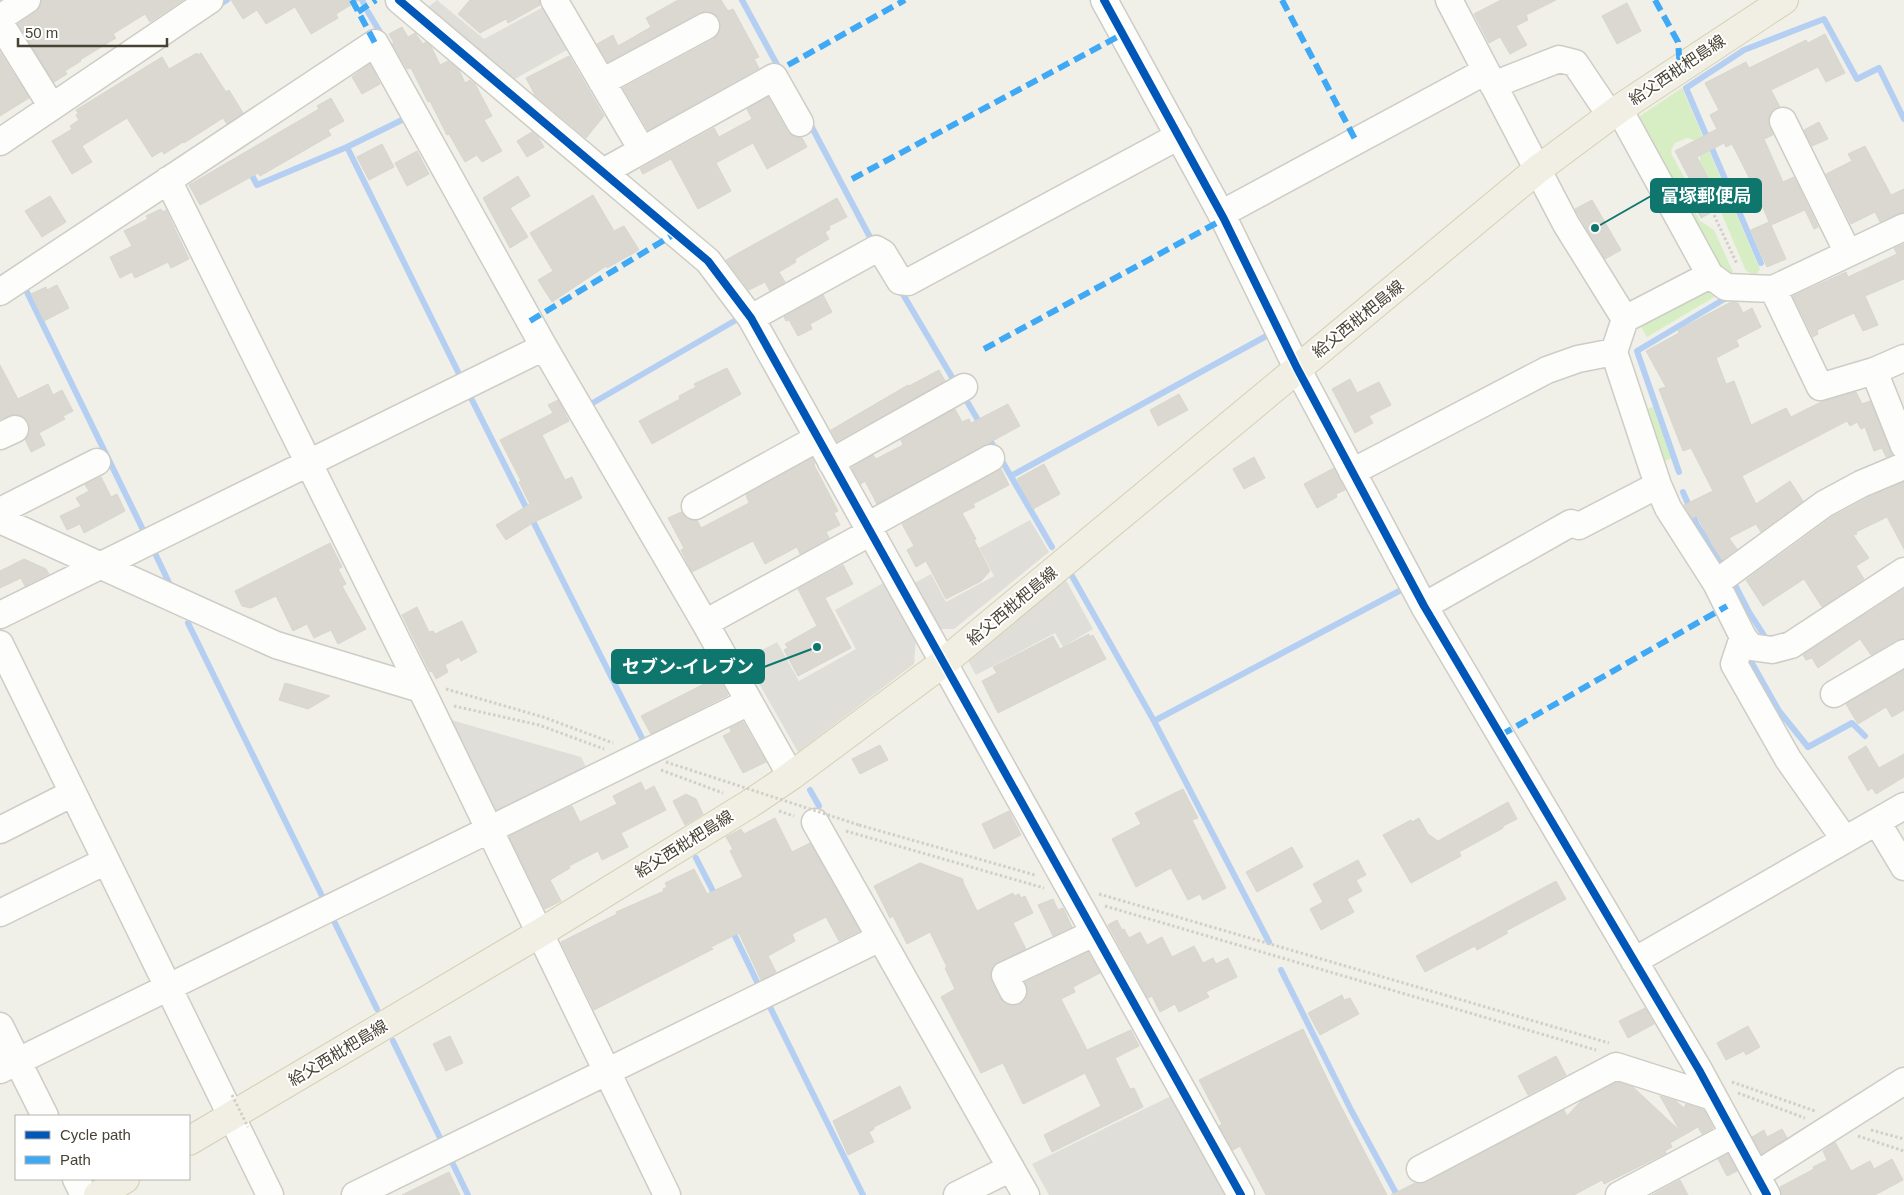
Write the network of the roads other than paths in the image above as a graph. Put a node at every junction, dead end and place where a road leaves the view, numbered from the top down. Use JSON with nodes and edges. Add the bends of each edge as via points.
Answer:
{"nodes":[{"id":1,"x":26,"y":0,"type":"edge"},
{"id":2,"x":210,"y":0,"type":"edge"},
{"id":3,"x":554,"y":0,"type":"edge"},
{"id":4,"x":1104,"y":0,"type":"edge"},
{"id":5,"x":1450,"y":0,"type":"edge"},
{"id":6,"x":1784,"y":0,"type":"edge"},
{"id":7,"x":411,"y":3,"type":"edge"},
{"id":8,"x":0,"y":18,"type":"edge"},
{"id":9,"x":0,"y":23,"type":"edge"},
{"id":10,"x":706,"y":26,"type":"dead end"},
{"id":11,"x":1489,"y":78,"type":"junction"},
{"id":12,"x":602,"y":82,"type":"junction"},
{"id":13,"x":52,"y":107,"type":"junction"},
{"id":14,"x":1614,"y":112,"type":"junction"},
{"id":15,"x":1782,"y":121,"type":"dead end"},
{"id":16,"x":800,"y":123,"type":"dead end"},
{"id":17,"x":1179,"y":136,"type":"junction"},
{"id":18,"x":0,"y":142,"type":"edge"},
{"id":19,"x":642,"y":150,"type":"junction"},
{"id":20,"x":1537,"y":170,"type":"junction"},
{"id":21,"x":603,"y":172,"type":"junction"},
{"id":22,"x":168,"y":180,"type":"junction"},
{"id":23,"x":1220,"y":214,"type":"junction"},
{"id":24,"x":1904,"y":227,"type":"edge"},
{"id":25,"x":1848,"y":253,"type":"junction"},
{"id":26,"x":1710,"y":275,"type":"junction"},
{"id":27,"x":1760,"y":288,"type":"junction"},
{"id":28,"x":0,"y":292,"type":"edge"},
{"id":29,"x":751,"y":318,"type":"junction"},
{"id":30,"x":1624,"y":319,"type":"junction"},
{"id":31,"x":544,"y":347,"type":"junction"},
{"id":32,"x":1614,"y":352,"type":"junction"},
{"id":33,"x":1904,"y":358,"type":"edge"},
{"id":34,"x":1297,"y":368,"type":"junction"},
{"id":35,"x":1874,"y":371,"type":"junction"},
{"id":36,"x":964,"y":387,"type":"dead end"},
{"id":37,"x":818,"y":438,"type":"junction"},
{"id":38,"x":1904,"y":446,"type":"edge"},
{"id":39,"x":991,"y":458,"type":"dead end"},
{"id":40,"x":97,"y":462,"type":"dead end"},
{"id":41,"x":831,"y":462,"type":"junction"},
{"id":42,"x":308,"y":464,"type":"junction"},
{"id":43,"x":1904,"y":466,"type":"edge"},
{"id":44,"x":1352,"y":472,"type":"junction"},
{"id":45,"x":1658,"y":485,"type":"junction"},
{"id":46,"x":695,"y":506,"type":"dead end"},
{"id":47,"x":0,"y":511,"type":"edge"},
{"id":48,"x":0,"y":520,"type":"edge"},
{"id":49,"x":869,"y":530,"type":"junction"},
{"id":50,"x":101,"y":566,"type":"junction"},
{"id":51,"x":1901,"y":580,"type":"edge"},
{"id":52,"x":1716,"y":583,"type":"junction"},
{"id":53,"x":1424,"y":606,"type":"junction"},
{"id":54,"x":0,"y":615,"type":"edge"},
{"id":55,"x":705,"y":623,"type":"junction"},
{"id":56,"x":1743,"y":637,"type":"junction"},
{"id":57,"x":0,"y":644,"type":"edge"},
{"id":58,"x":1904,"y":653,"type":"edge"},
{"id":59,"x":943,"y":663,"type":"junction"},
{"id":60,"x":424,"y":694,"type":"junction"},
{"id":61,"x":1834,"y":694,"type":"dead end"},
{"id":62,"x":749,"y":702,"type":"junction"},
{"id":63,"x":791,"y":776,"type":"junction"},
{"id":64,"x":73,"y":793,"type":"junction"},
{"id":65,"x":1904,"y":806,"type":"edge"},
{"id":66,"x":815,"y":822,"type":"road end"},
{"id":67,"x":1877,"y":822,"type":"junction"},
{"id":68,"x":489,"y":829,"type":"junction"},
{"id":69,"x":0,"y":830,"type":"edge"},
{"id":70,"x":1845,"y":840,"type":"junction"},
{"id":71,"x":106,"y":861,"type":"junction"},
{"id":72,"x":1904,"y":867,"type":"edge"},
{"id":73,"x":0,"y":913,"type":"edge"},
{"id":74,"x":540,"y":933,"type":"junction"},
{"id":75,"x":1094,"y":933,"type":"junction"},
{"id":76,"x":880,"y":938,"type":"junction"},
{"id":77,"x":1634,"y":961,"type":"junction"},
{"id":78,"x":168,"y":986,"type":"junction"},
{"id":79,"x":1013,"y":991,"type":"dead end"},
{"id":80,"x":0,"y":1026,"type":"edge"},
{"id":81,"x":9,"y":1066,"type":"edge"},
{"id":82,"x":607,"y":1072,"type":"junction"},
{"id":83,"x":1904,"y":1081,"type":"edge"},
{"id":84,"x":1705,"y":1082,"type":"junction"},
{"id":85,"x":237,"y":1113,"type":"junction"},
{"id":86,"x":44,"y":1115,"type":"edge"},
{"id":87,"x":1734,"y":1134,"type":"junction"},
{"id":88,"x":190,"y":1140,"type":"edge"},
{"id":89,"x":1011,"y":1168,"type":"junction"},
{"id":90,"x":1420,"y":1169,"type":"dead end"},
{"id":91,"x":76,"y":1180,"type":"edge"},
{"id":92,"x":123,"y":1180,"type":"edge"},
{"id":93,"x":1761,"y":1185,"type":"edge"},
{"id":94,"x":84,"y":1195,"type":"edge"},
{"id":95,"x":98,"y":1195,"type":"edge"},
{"id":96,"x":270,"y":1195,"type":"edge"},
{"id":97,"x":355,"y":1195,"type":"edge"},
{"id":98,"x":667,"y":1195,"type":"edge"},
{"id":99,"x":957,"y":1195,"type":"edge"},
{"id":100,"x":1026,"y":1195,"type":"edge"},
{"id":101,"x":1241,"y":1195,"type":"edge"},
{"id":102,"x":1619,"y":1195,"type":"edge"}],
"edges":[{"from":1,"to":8,"type":"street"},
{"from":2,"to":13,"type":"street"},
{"from":3,"to":12,"type":"street"},
{"from":4,"to":17,"type":"street"},
{"from":5,"to":11,"type":"street"},
{"from":6,"to":14,"type":"main road","name":"給父西枇杷島線"},
{"from":7,"to":21,"type":"street"},
{"from":9,"to":13,"type":"street"},
{"from":10,"to":12,"type":"street"},
{"from":11,"to":14,"type":"street","via":[[1559,59],[1575,63]]},
{"from":11,"to":20,"type":"street"},
{"from":11,"to":23,"type":"street"},
{"from":12,"to":19,"type":"street"},
{"from":13,"to":18,"type":"street"},
{"from":14,"to":20,"type":"main road","name":"給父西枇杷島線"},
{"from":14,"to":26,"type":"street"},
{"from":15,"to":25,"type":"street"},
{"from":16,"to":19,"type":"street","via":[[774,77]]},
{"from":17,"to":23,"type":"street"},
{"from":17,"to":29,"type":"street","via":[[908,282],[900,281],[883,253],[876,249]]},
{"from":19,"to":21,"type":"street"},
{"from":20,"to":30,"type":"street"},
{"from":20,"to":34,"type":"main road","name":"給父西枇杷島線"},
{"from":21,"to":29,"type":"street","via":[[708,261]]},
{"from":22,"to":28,"type":"street"},
{"from":22,"to":31,"type":"street","via":[[375,43]]},
{"from":22,"to":42,"type":"street"},
{"from":23,"to":34,"type":"street"},
{"from":24,"to":25,"type":"street"},
{"from":25,"to":27,"type":"street"},
{"from":26,"to":27,"type":"street","via":[[1726,287]]},
{"from":26,"to":30,"type":"street"},
{"from":27,"to":35,"type":"street","via":[[1820,387]]},
{"from":29,"to":37,"type":"street"},
{"from":30,"to":32,"type":"street"},
{"from":31,"to":42,"type":"street"},
{"from":31,"to":55,"type":"street"},
{"from":32,"to":44,"type":"street","via":[[1578,359],[1547,370]]},
{"from":32,"to":45,"type":"street"},
{"from":33,"to":35,"type":"street"},
{"from":34,"to":44,"type":"street"},
{"from":34,"to":59,"type":"main road","name":"給父西枇杷島線"},
{"from":35,"to":38,"type":"street"},
{"from":36,"to":41,"type":"street"},
{"from":37,"to":41,"type":"street"},
{"from":37,"to":46,"type":"street"},
{"from":39,"to":49,"type":"street"},
{"from":40,"to":47,"type":"street"},
{"from":41,"to":49,"type":"street"},
{"from":42,"to":50,"type":"street"},
{"from":42,"to":60,"type":"street"},
{"from":43,"to":52,"type":"street","via":[[1824,504]]},
{"from":44,"to":53,"type":"street"},
{"from":45,"to":52,"type":"street","via":[[1668,508]]},
{"from":45,"to":53,"type":"street","via":[[1580,526],[1571,523]]},
{"from":48,"to":50,"type":"street"},
{"from":49,"to":55,"type":"street"},
{"from":49,"to":59,"type":"street"},
{"from":50,"to":54,"type":"street"},
{"from":50,"to":60,"type":"street","via":[[276,644]]},
{"from":51,"to":56,"type":"street","via":[[1791,645],[1772,650],[1751,647]]},
{"from":52,"to":56,"type":"street"},
{"from":53,"to":77,"type":"street"},
{"from":55,"to":62,"type":"street"},
{"from":56,"to":70,"type":"street","via":[[1734,664],[1788,759]]},
{"from":57,"to":64,"type":"street"},
{"from":58,"to":61,"type":"street"},
{"from":59,"to":63,"type":"main road","name":"給父西枇杷島線"},
{"from":59,"to":75,"type":"street"},
{"from":60,"to":68,"type":"street"},
{"from":62,"to":63,"type":"street"},
{"from":62,"to":68,"type":"street"},
{"from":63,"to":74,"type":"main road","name":"給父西枇杷島線"},
{"from":64,"to":69,"type":"street"},
{"from":64,"to":71,"type":"street"},
{"from":65,"to":67,"type":"street"},
{"from":66,"to":76,"type":"street"},
{"from":67,"to":70,"type":"street"},
{"from":67,"to":72,"type":"street"},
{"from":68,"to":74,"type":"street"},
{"from":68,"to":78,"type":"street"},
{"from":70,"to":77,"type":"street"},
{"from":71,"to":73,"type":"street"},
{"from":71,"to":78,"type":"street"},
{"from":74,"to":82,"type":"street"},
{"from":74,"to":85,"type":"main road","name":"給父西枇杷島線"},
{"from":75,"to":79,"type":"street","via":[[1005,975]]},
{"from":75,"to":101,"type":"street"},
{"from":76,"to":82,"type":"street"},
{"from":76,"to":89,"type":"street"},
{"from":77,"to":84,"type":"street"},
{"from":78,"to":81,"type":"street"},
{"from":78,"to":85,"type":"street"},
{"from":80,"to":81,"type":"street"},
{"from":81,"to":86,"type":"street"},
{"from":82,"to":97,"type":"street"},
{"from":82,"to":98,"type":"street"},
{"from":83,"to":93,"type":"street","via":[[1836,1124]]},
{"from":84,"to":87,"type":"street"},
{"from":84,"to":90,"type":"street","via":[[1616,1066]]},
{"from":85,"to":88,"type":"main road","name":"給父西枇杷島線"},
{"from":85,"to":96,"type":"street"},
{"from":87,"to":93,"type":"street"},
{"from":87,"to":102,"type":"street"},
{"from":89,"to":99,"type":"street"},
{"from":89,"to":100,"type":"street"},
{"from":91,"to":94,"type":"street"},
{"from":92,"to":95,"type":"main road"}]}
